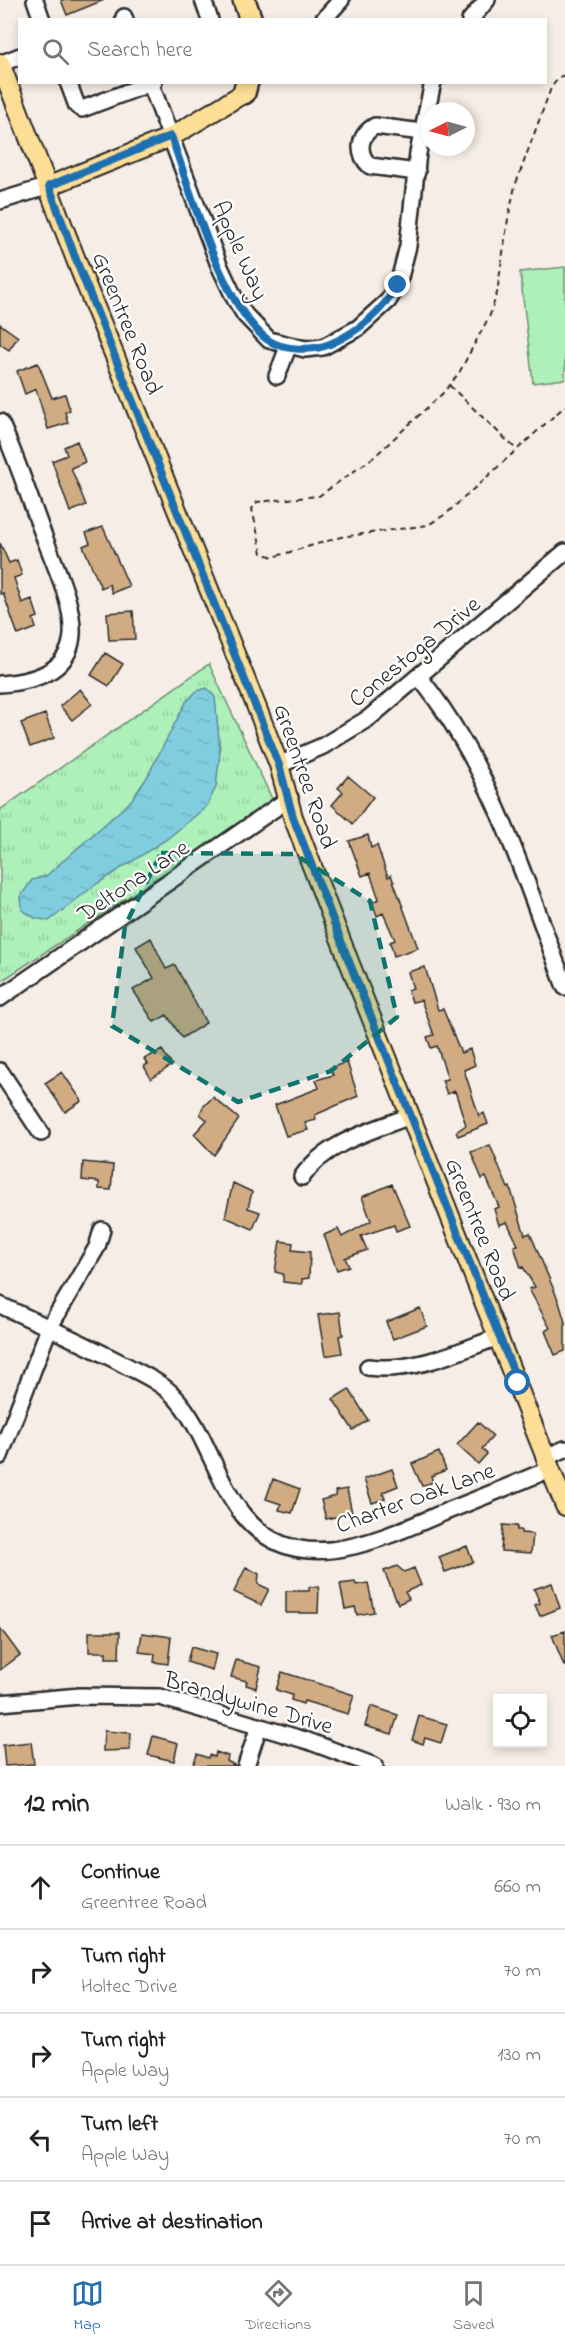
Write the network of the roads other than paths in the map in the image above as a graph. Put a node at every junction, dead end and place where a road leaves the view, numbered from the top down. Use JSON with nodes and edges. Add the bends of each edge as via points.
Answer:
{"nodes":[{"id":1,"x":34,"y":0,"type":"edge"},
{"id":2,"x":203,"y":0,"type":"edge"},
{"id":3,"x":340,"y":0,"type":"edge"},
{"id":4,"x":487,"y":0,"type":"edge"},
{"id":5,"x":41,"y":18,"type":"edge"},
{"id":6,"x":209,"y":18,"type":"edge"},
{"id":7,"x":324,"y":18,"type":"edge"},
{"id":8,"x":472,"y":18,"type":"edge"},
{"id":9,"x":18,"y":57,"type":"edge"},
{"id":10,"x":0,"y":63,"type":"edge"},
{"id":11,"x":69,"y":84,"type":"edge"},
{"id":12,"x":148,"y":84,"type":"edge"},
{"id":13,"x":151,"y":84,"type":"edge"},
{"id":14,"x":433,"y":84,"type":"edge"},
{"id":15,"x":249,"y":86,"type":"edge"},
{"id":16,"x":429,"y":102,"type":"edge"},
{"id":17,"x":421,"y":132,"type":"edge"},
{"id":18,"x":171,"y":136,"type":"junction"},
{"id":19,"x":421,"y":140,"type":"edge"},
{"id":20,"x":417,"y":172,"type":"junction"},
{"id":21,"x":49,"y":186,"type":"junction"},
{"id":22,"x":0,"y":201,"type":"edge"},
{"id":23,"x":288,"y":346,"type":"junction"},
{"id":24,"x":277,"y":376,"type":"dead end"},
{"id":25,"x":0,"y":422,"type":"edge"},
{"id":26,"x":565,"y":552,"type":"edge"},
{"id":27,"x":419,"y":677,"type":"junction"},
{"id":28,"x":0,"y":684,"type":"edge"},
{"id":29,"x":279,"y":765,"type":"junction"},
{"id":30,"x":290,"y":798,"type":"junction"},
{"id":31,"x":564,"y":984,"type":"edge"},
{"id":32,"x":0,"y":998,"type":"edge"},
{"id":33,"x":0,"y":1071,"type":"edge"},
{"id":34,"x":410,"y":1116,"type":"junction"},
{"id":35,"x":41,"y":1132,"type":"dead end"},
{"id":36,"x":302,"y":1177,"type":"dead end"},
{"id":37,"x":102,"y":1230,"type":"dead end"},
{"id":38,"x":0,"y":1305,"type":"edge"},
{"id":39,"x":49,"y":1328,"type":"junction"},
{"id":40,"x":498,"y":1337,"type":"junction"},
{"id":41,"x":368,"y":1367,"type":"dead end"},
{"id":42,"x":565,"y":1449,"type":"edge"},
{"id":43,"x":0,"y":1456,"type":"edge"},
{"id":44,"x":548,"y":1463,"type":"junction"},
{"id":45,"x":565,"y":1506,"type":"edge"},
{"id":46,"x":0,"y":1703,"type":"edge"},
{"id":47,"x":259,"y":1726,"type":"junction"},
{"id":48,"x":246,"y":1766,"type":"edge"},
{"id":49,"x":375,"y":1766,"type":"edge"}],
"edges":[{"from":1,"to":5,"type":"street"},
{"from":2,"to":6,"type":"street"},
{"from":3,"to":7,"type":"street"},
{"from":4,"to":8,"type":"street"},
{"from":9,"to":10,"type":"street"},
{"from":10,"to":21,"type":"main road","name":"Greentree Road"},
{"from":11,"to":12,"type":"street","via":[[77,106],[82,109]]},
{"from":13,"to":18,"type":"street","name":"Apple Way"},
{"from":14,"to":16,"type":"street","name":"Apple Way"},
{"from":15,"to":18,"type":"main road"},
{"from":17,"to":20,"type":"street","via":[[375,126],[364,135],[361,144],[362,155],[370,166]]},
{"from":18,"to":21,"type":"main road"},
{"from":18,"to":23,"type":"street","name":"Apple Way","via":[[235,299],[244,315],[269,340]]},
{"from":19,"to":20,"type":"street","name":"Apple Way"},
{"from":20,"to":23,"type":"street","name":"Apple Way","via":[[404,267],[388,301],[341,339],[322,347]]},
{"from":21,"to":22,"type":"street"},
{"from":21,"to":29,"type":"main road","name":"Greentree Road"},
{"from":23,"to":24,"type":"street"},
{"from":25,"to":28,"type":"street","via":[[62,579],[74,622],[69,648],[53,668],[29,680]]},
{"from":26,"to":27,"type":"street","name":"Conestoga Drive"},
{"from":27,"to":29,"type":"street","name":"Conestoga Drive","via":[[353,729]]},
{"from":27,"to":31,"type":"street","via":[[438,700],[489,794]]},
{"from":29,"to":30,"type":"main road","name":"Greentree Road"},
{"from":30,"to":32,"type":"street","name":"Deltona Lane"},
{"from":30,"to":34,"type":"main road","name":"Greentree Road","via":[[293,817]]},
{"from":33,"to":35,"type":"street"},
{"from":34,"to":36,"type":"street","via":[[331,1149]]},
{"from":34,"to":40,"type":"main road","name":"Greentree Road"},
{"from":37,"to":39,"type":"street","via":[[97,1248]]},
{"from":38,"to":39,"type":"street","name":"Charter Oak Lane"},
{"from":39,"to":43,"type":"street"},
{"from":39,"to":44,"type":"street","name":"Charter Oak Lane","via":[[163,1386],[185,1409],[243,1515],[265,1537],[299,1550],[335,1550],[370,1542]]},
{"from":40,"to":41,"type":"street","via":[[411,1365]]},
{"from":40,"to":44,"type":"main road","name":"Greentree Road"},
{"from":42,"to":44,"type":"street","name":"Charter Oak Lane"},
{"from":44,"to":45,"type":"main road","name":"Greentree Road"},
{"from":46,"to":47,"type":"street","name":"Brandywine Drive","via":[[80,1696],[160,1697]]},
{"from":47,"to":48,"type":"street"},
{"from":47,"to":49,"type":"street","name":"Brandywine Drive"}]}
